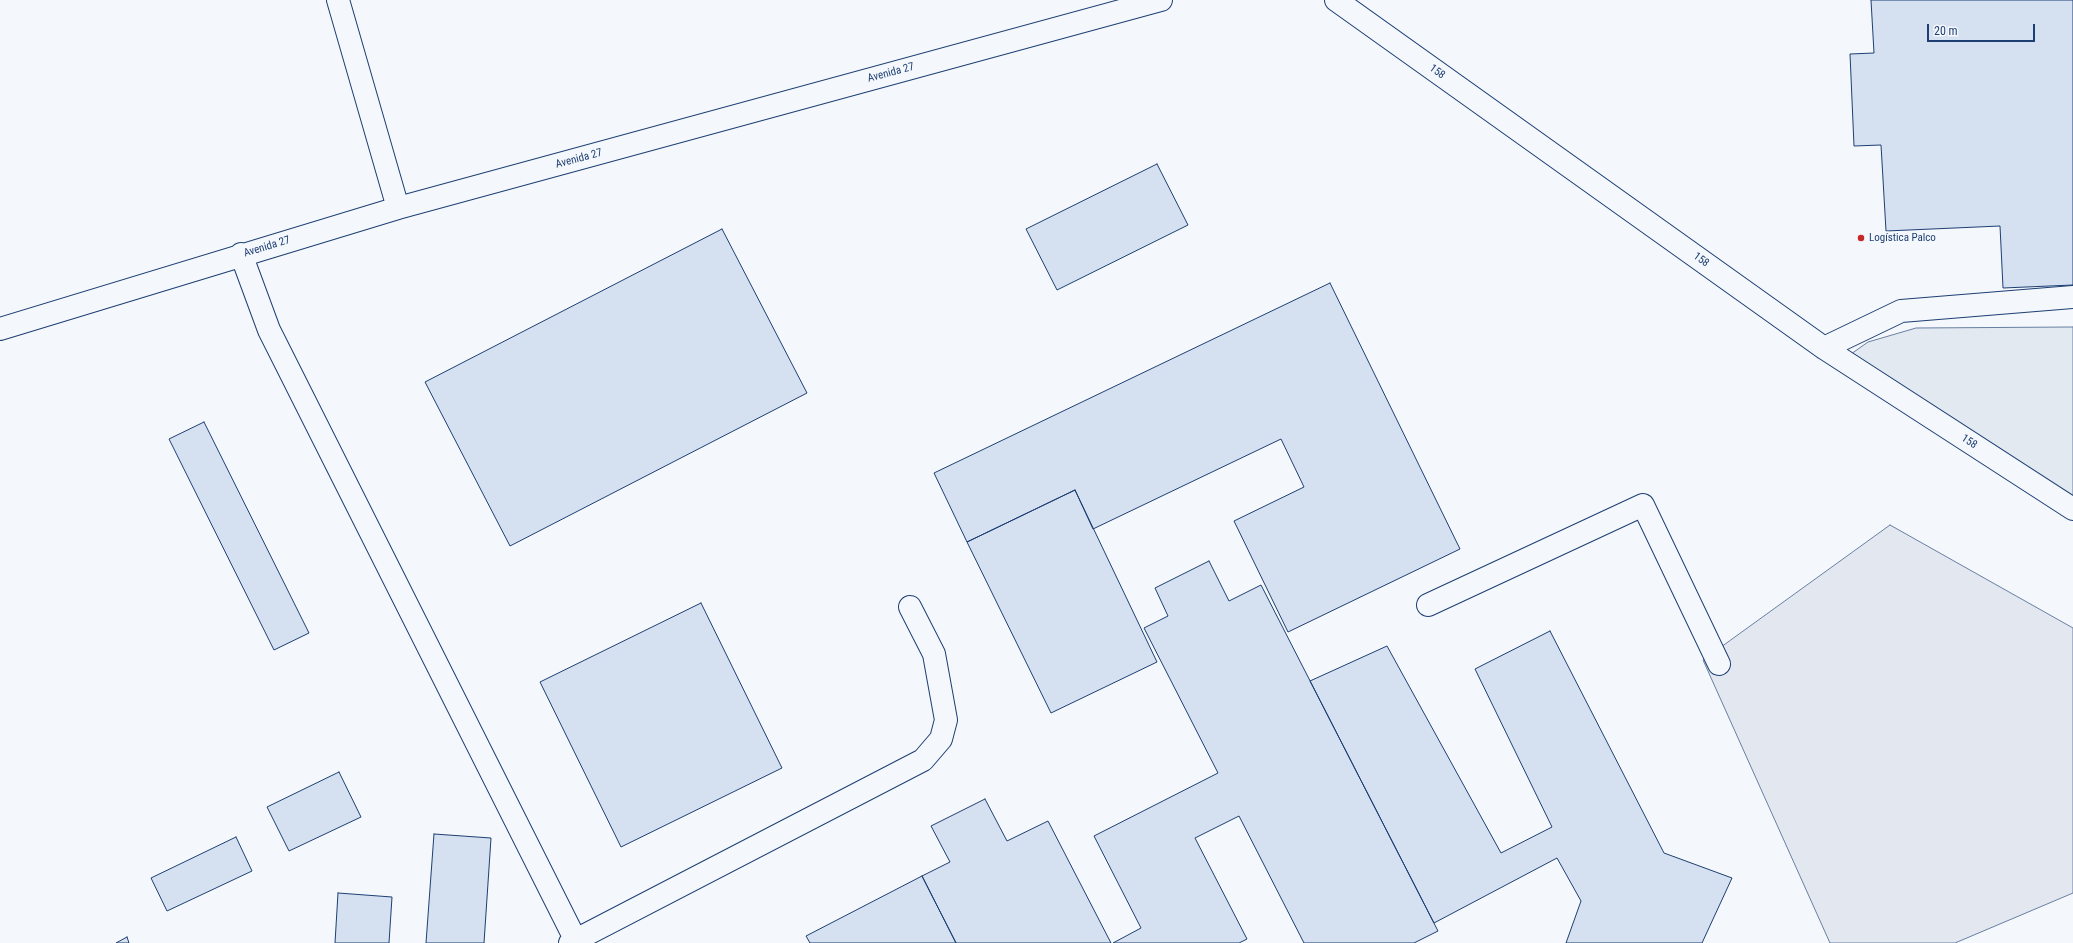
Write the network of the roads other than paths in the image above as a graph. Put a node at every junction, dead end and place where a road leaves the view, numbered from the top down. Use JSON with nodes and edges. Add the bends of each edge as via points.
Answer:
{"nodes":[{"id":1,"x":338,"y":0,"type":"edge"},
{"id":2,"x":1161,"y":0,"type":"edge"},
{"id":3,"x":1336,"y":0,"type":"edge"},
{"id":4,"x":398,"y":208,"type":"junction"},
{"id":5,"x":241,"y":254,"type":"junction"},
{"id":6,"x":2073,"y":297,"type":"edge"},
{"id":7,"x":0,"y":329,"type":"edge"},
{"id":8,"x":1824,"y":348,"type":"junction"},
{"id":9,"x":2073,"y":509,"type":"edge"},
{"id":10,"x":1428,"y":605,"type":"dead end"},
{"id":11,"x":910,"y":607,"type":"dead end"},
{"id":12,"x":1719,"y":664,"type":"dead end"},
{"id":13,"x":574,"y":942,"type":"edge"}],
"edges":[{"from":1,"to":4,"type":"street"},
{"from":2,"to":4,"type":"street","name":"Avenida 27"},
{"from":3,"to":8,"type":"street","name":"158"},
{"from":4,"to":5,"type":"street","name":"Avenida 27"},
{"from":5,"to":7,"type":"street","name":"Avenida 27"},
{"from":5,"to":13,"type":"street","via":[[269,330]]},
{"from":6,"to":8,"type":"street","via":[[1901,310]]},
{"from":8,"to":9,"type":"street","name":"158"},
{"from":10,"to":12,"type":"street","via":[[1643,505]]},
{"from":11,"to":13,"type":"street","via":[[934,654],[946,720],[941,739],[923,760]]}]}
